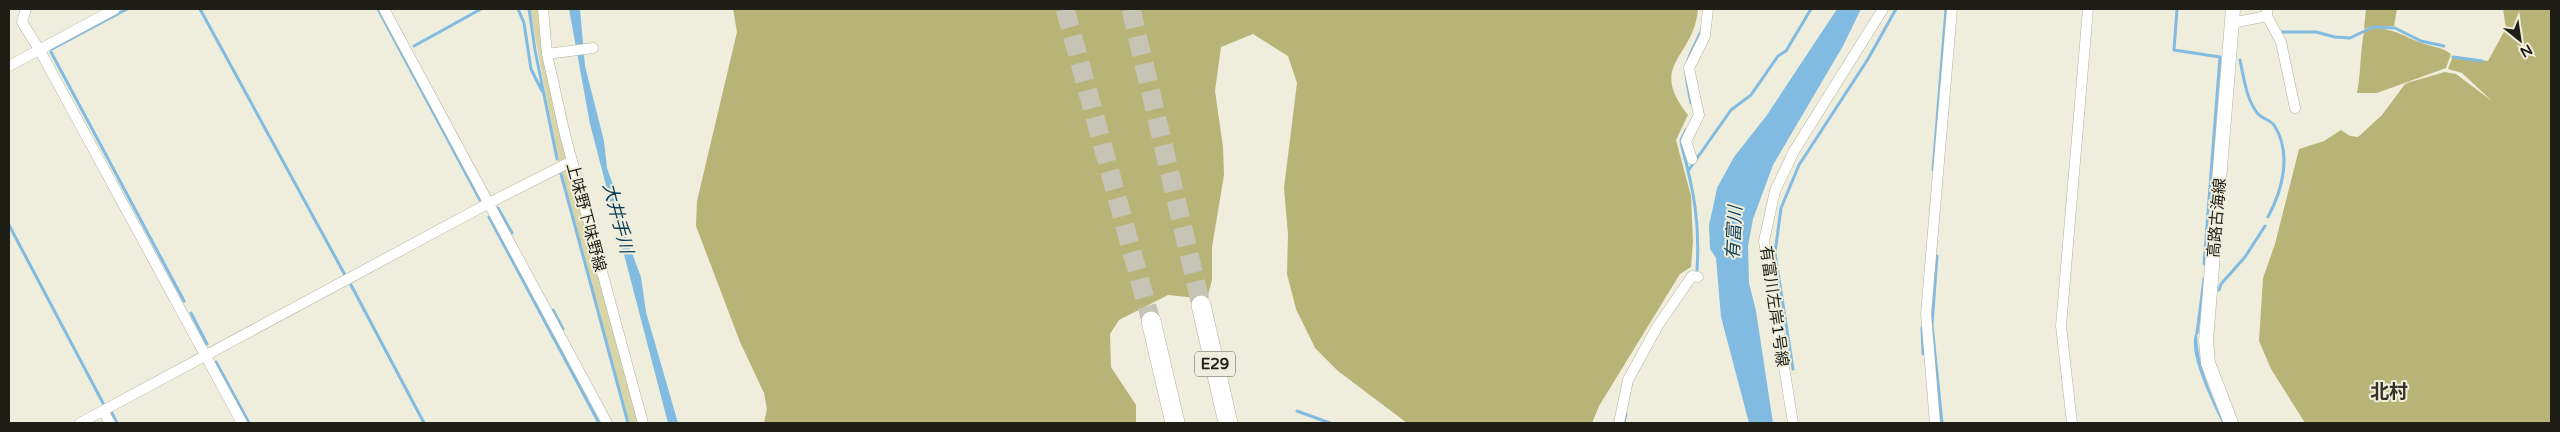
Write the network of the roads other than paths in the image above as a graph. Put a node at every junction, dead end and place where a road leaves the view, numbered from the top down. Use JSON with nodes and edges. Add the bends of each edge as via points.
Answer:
{"nodes":[{"id":1,"x":26,"y":9,"type":"edge"},
{"id":2,"x":115,"y":9,"type":"edge"},
{"id":3,"x":384,"y":9,"type":"edge"},
{"id":4,"x":543,"y":9,"type":"edge"},
{"id":5,"x":1708,"y":9,"type":"edge"},
{"id":6,"x":1883,"y":9,"type":"edge"},
{"id":7,"x":1952,"y":9,"type":"edge"},
{"id":8,"x":2088,"y":9,"type":"edge"},
{"id":9,"x":2267,"y":13,"type":"edge"},
{"id":10,"x":2233,"y":16,"type":"edge"},
{"id":11,"x":593,"y":48,"type":"dead end"},
{"id":12,"x":39,"y":49,"type":"junction"},
{"id":13,"x":552,"y":53,"type":"junction"},
{"id":14,"x":9,"y":66,"type":"edge"},
{"id":15,"x":2295,"y":108,"type":"dead end"},
{"id":16,"x":1692,"y":159,"type":"dead end"},
{"id":17,"x":572,"y":162,"type":"junction"},
{"id":18,"x":489,"y":203,"type":"junction"},
{"id":19,"x":1698,"y":277,"type":"dead end"},
{"id":20,"x":1201,"y":305,"type":"tunnel mouth"},
{"id":21,"x":1151,"y":321,"type":"tunnel mouth"},
{"id":22,"x":206,"y":356,"type":"junction"},
{"id":23,"x":103,"y":411,"type":"junction"},
{"id":24,"x":80,"y":423,"type":"edge"},
{"id":25,"x":110,"y":423,"type":"edge"},
{"id":26,"x":242,"y":423,"type":"edge"},
{"id":27,"x":607,"y":423,"type":"edge"},
{"id":28,"x":643,"y":423,"type":"edge"},
{"id":29,"x":1176,"y":423,"type":"edge"},
{"id":30,"x":1228,"y":423,"type":"edge"},
{"id":31,"x":1619,"y":423,"type":"edge"},
{"id":32,"x":1793,"y":423,"type":"edge"},
{"id":33,"x":1935,"y":423,"type":"edge"},
{"id":34,"x":2072,"y":423,"type":"edge"},
{"id":35,"x":2231,"y":423,"type":"edge"}],
"edges":[{"from":1,"to":12,"type":"street","via":[[22,22]]},
{"from":2,"to":12,"type":"street"},
{"from":3,"to":18,"type":"street"},
{"from":4,"to":13,"type":"street","name":"上味野下味野線"},
{"from":5,"to":16,"type":"street","via":[[1705,36],[1689,68],[1699,115],[1686,141]]},
{"from":6,"to":32,"type":"street","name":"有富川左岸1号線","via":[[1794,151],[1769,212],[1764,241]]},
{"from":7,"to":33,"type":"street","via":[[1926,314]]},
{"from":8,"to":34,"type":"street","via":[[2061,326]]},
{"from":9,"to":10,"type":"street"},
{"from":9,"to":15,"type":"street","via":[[2281,42]]},
{"from":10,"to":35,"type":"main road","name":"高路古海線","via":[[2206,340],[2208,363]]},
{"from":11,"to":13,"type":"street"},
{"from":12,"to":14,"type":"street"},
{"from":12,"to":22,"type":"street"},
{"from":13,"to":17,"type":"street","name":"上味野下味野線"},
{"from":17,"to":18,"type":"street"},
{"from":17,"to":28,"type":"street","name":"上味野下味野線"},
{"from":18,"to":22,"type":"street"},
{"from":18,"to":27,"type":"street"},
{"from":19,"to":31,"type":"street","via":[[1692,276],[1682,288],[1628,380]]},
{"from":20,"to":30,"type":"highway","number":"E29"},
{"from":21,"to":29,"type":"highway"},
{"from":22,"to":23,"type":"street"},
{"from":22,"to":26,"type":"street"},
{"from":23,"to":24,"type":"street"},
{"from":23,"to":25,"type":"street"}]}
